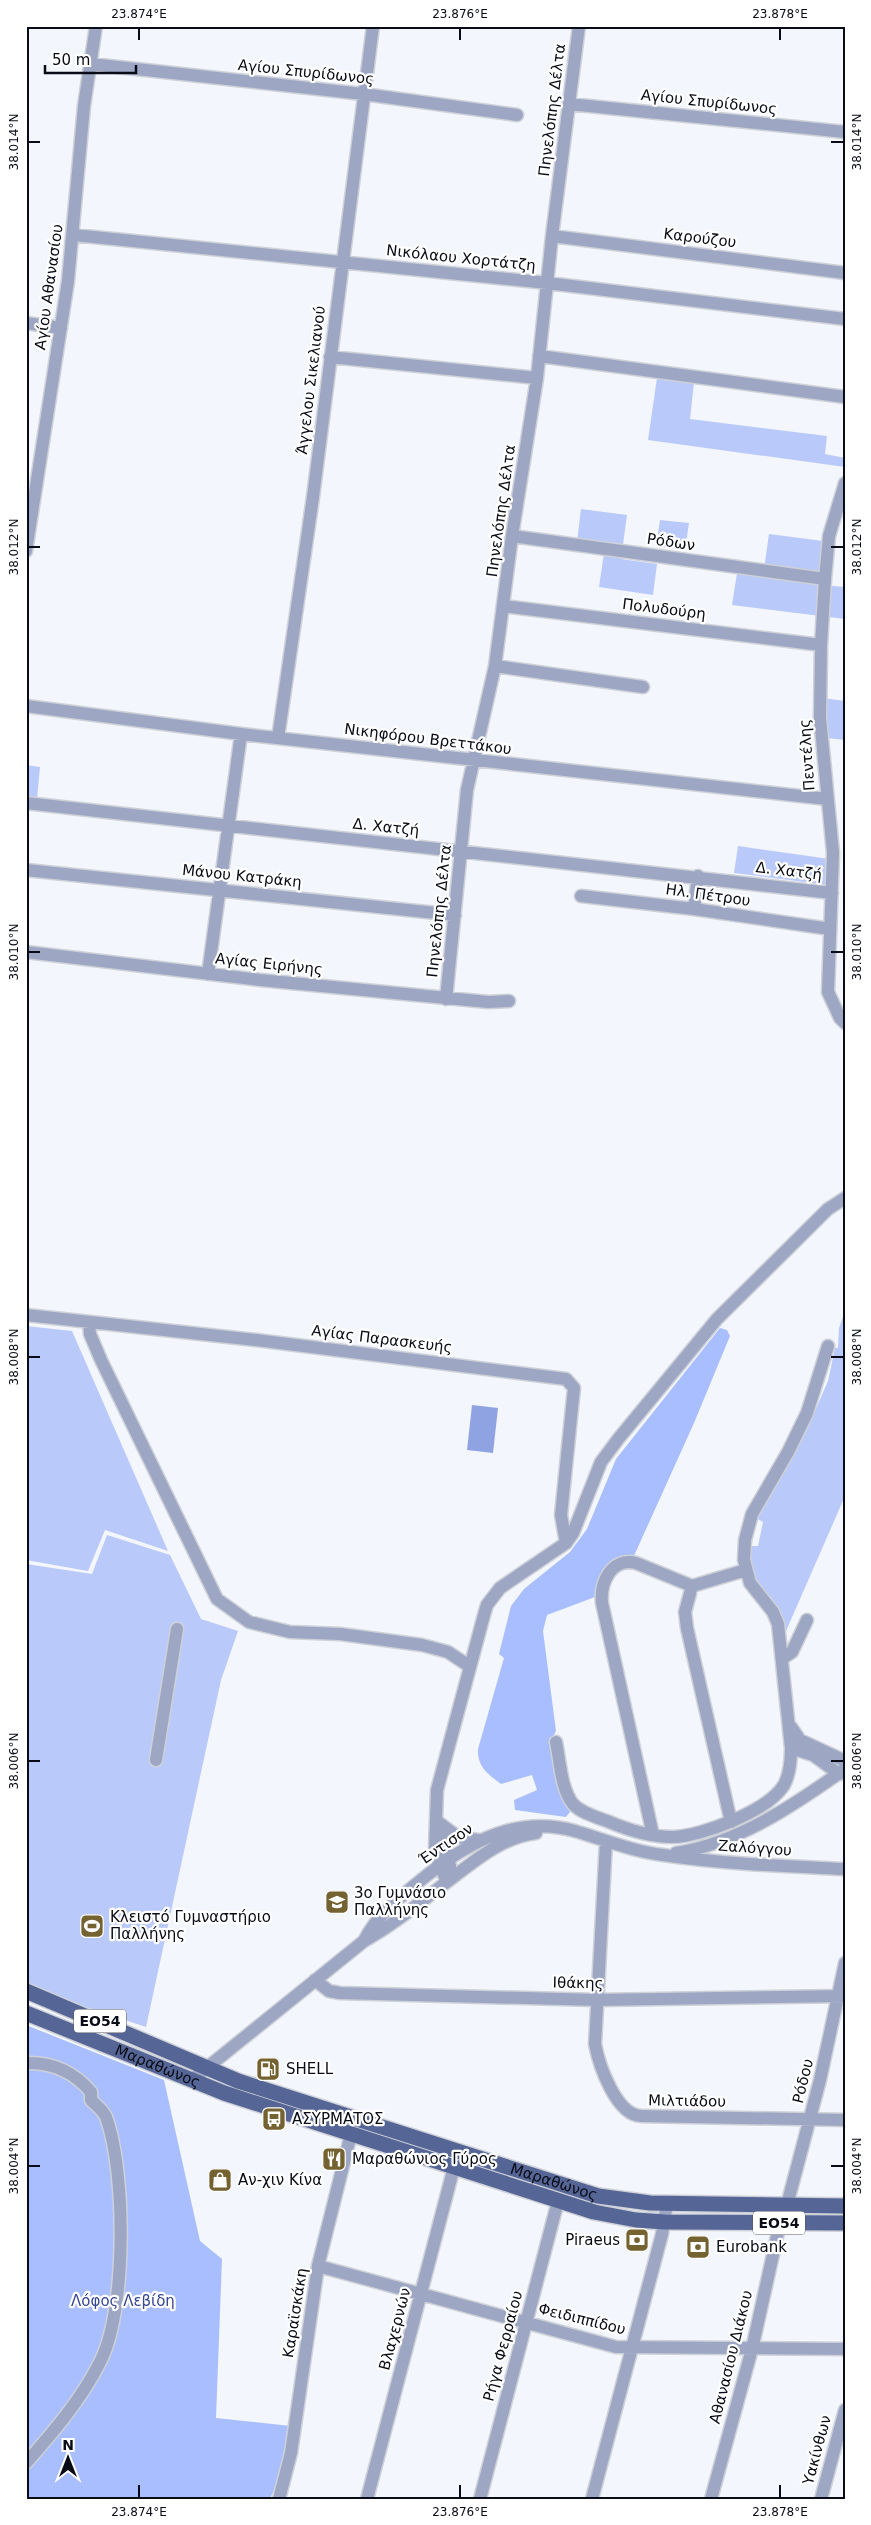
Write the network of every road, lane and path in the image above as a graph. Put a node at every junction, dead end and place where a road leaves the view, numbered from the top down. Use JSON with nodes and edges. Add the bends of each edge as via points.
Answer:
{"nodes":[{"id":1,"x":96,"y":26,"type":"edge"},
{"id":2,"x":373,"y":26,"type":"edge"},
{"id":3,"x":579,"y":26,"type":"edge"},
{"id":4,"x":91,"y":64,"type":"junction"},
{"id":5,"x":363,"y":94,"type":"junction"},
{"id":6,"x":569,"y":104,"type":"junction"},
{"id":7,"x":517,"y":115,"type":"dead end"},
{"id":8,"x":845,"y":132,"type":"edge"},
{"id":9,"x":74,"y":235,"type":"junction"},
{"id":10,"x":552,"y":236,"type":"junction"},
{"id":11,"x":343,"y":263,"type":"junction"},
{"id":12,"x":845,"y":273,"type":"edge"},
{"id":13,"x":547,"y":283,"type":"junction"},
{"id":14,"x":845,"y":319,"type":"edge"},
{"id":15,"x":26,"y":323,"type":"edge"},
{"id":16,"x":61,"y":328,"type":"junction"},
{"id":17,"x":539,"y":356,"type":"junction"},
{"id":18,"x":330,"y":357,"type":"junction"},
{"id":19,"x":538,"y":378,"type":"junction"},
{"id":20,"x":845,"y":397,"type":"edge"},
{"id":21,"x":845,"y":483,"type":"edge"},
{"id":22,"x":512,"y":536,"type":"junction"},
{"id":23,"x":26,"y":551,"type":"edge"},
{"id":24,"x":825,"y":579,"type":"junction"},
{"id":25,"x":503,"y":606,"type":"junction"},
{"id":26,"x":821,"y":645,"type":"junction"},
{"id":27,"x":496,"y":666,"type":"junction"},
{"id":28,"x":643,"y":686,"type":"dead end"},
{"id":29,"x":26,"y":706,"type":"edge"},
{"id":30,"x":241,"y":734,"type":"junction"},
{"id":31,"x":278,"y":738,"type":"junction"},
{"id":32,"x":473,"y":760,"type":"junction"},
{"id":33,"x":827,"y":799,"type":"junction"},
{"id":34,"x":26,"y":803,"type":"edge"},
{"id":35,"x":227,"y":826,"type":"junction"},
{"id":36,"x":461,"y":852,"type":"junction"},
{"id":37,"x":26,"y":870,"type":"edge"},
{"id":38,"x":698,"y":876,"type":"junction"},
{"id":39,"x":220,"y":889,"type":"junction"},
{"id":40,"x":832,"y":893,"type":"junction"},
{"id":41,"x":580,"y":896,"type":"dead end"},
{"id":42,"x":694,"y":909,"type":"junction"},
{"id":43,"x":455,"y":915,"type":"junction"},
{"id":44,"x":830,"y":929,"type":"junction"},
{"id":45,"x":26,"y":952,"type":"edge"},
{"id":46,"x":208,"y":974,"type":"junction"},
{"id":47,"x":446,"y":999,"type":"junction"},
{"id":48,"x":509,"y":1001,"type":"dead end"},
{"id":49,"x":845,"y":1023,"type":"edge"},
{"id":50,"x":845,"y":1198,"type":"edge"},
{"id":51,"x":26,"y":1316,"type":"edge"},
{"id":52,"x":89,"y":1322,"type":"junction"},
{"id":53,"x":828,"y":1346,"type":"dead end"},
{"id":54,"x":566,"y":1544,"type":"junction"},
{"id":55,"x":746,"y":1570,"type":"junction"},
{"id":56,"x":692,"y":1586,"type":"junction"},
{"id":57,"x":807,"y":1620,"type":"dead end"},
{"id":58,"x":177,"y":1629,"type":"dead end"},
{"id":59,"x":783,"y":1658,"type":"junction"},
{"id":60,"x":469,"y":1666,"type":"junction"},
{"id":61,"x":790,"y":1725,"type":"junction"},
{"id":62,"x":556,"y":1742,"type":"dead end"},
{"id":63,"x":792,"y":1748,"type":"junction"},
{"id":64,"x":156,"y":1760,"type":"dead end"},
{"id":65,"x":845,"y":1761,"type":"edge"},
{"id":66,"x":842,"y":1772,"type":"edge"},
{"id":67,"x":436,"y":1821,"type":"junction"},
{"id":68,"x":731,"y":1822,"type":"junction"},
{"id":69,"x":568,"y":1830,"type":"junction"},
{"id":70,"x":653,"y":1835,"type":"junction"},
{"id":71,"x":480,"y":1840,"type":"junction"},
{"id":72,"x":606,"y":1842,"type":"junction"},
{"id":73,"x":663,"y":1855,"type":"junction"},
{"id":74,"x":444,"y":1862,"type":"junction"},
{"id":75,"x":845,"y":1869,"type":"edge"},
{"id":76,"x":451,"y":1879,"type":"junction"},
{"id":77,"x":364,"y":1941,"type":"junction"},
{"id":78,"x":845,"y":1963,"type":"edge"},
{"id":79,"x":315,"y":1980,"type":"junction"},
{"id":80,"x":26,"y":1991,"type":"edge"},
{"id":81,"x":841,"y":1996,"type":"edge"},
{"id":82,"x":597,"y":2000,"type":"junction"},
{"id":83,"x":26,"y":2013,"type":"edge"},
{"id":84,"x":26,"y":2063,"type":"edge"},
{"id":85,"x":205,"y":2067,"type":"junction"},
{"id":86,"x":193,"y":2079,"type":"junction"},
{"id":87,"x":810,"y":2120,"type":"junction"},
{"id":88,"x":845,"y":2120,"type":"edge"},
{"id":89,"x":351,"y":2134,"type":"junction"},
{"id":90,"x":454,"y":2167,"type":"junction"},
{"id":91,"x":558,"y":2201,"type":"junction"},
{"id":92,"x":666,"y":2204,"type":"junction"},
{"id":93,"x":787,"y":2205,"type":"junction"},
{"id":94,"x":845,"y":2206,"type":"edge"},
{"id":95,"x":665,"y":2222,"type":"junction"},
{"id":96,"x":780,"y":2223,"type":"junction"},
{"id":97,"x":845,"y":2223,"type":"edge"},
{"id":98,"x":318,"y":2266,"type":"junction"},
{"id":99,"x":421,"y":2294,"type":"junction"},
{"id":100,"x":526,"y":2321,"type":"junction"},
{"id":101,"x":632,"y":2347,"type":"junction"},
{"id":102,"x":752,"y":2349,"type":"junction"},
{"id":103,"x":845,"y":2349,"type":"edge"},
{"id":104,"x":845,"y":2410,"type":"edge"},
{"id":105,"x":839,"y":2455,"type":"edge"},
{"id":106,"x":26,"y":2463,"type":"edge"},
{"id":107,"x":279,"y":2499,"type":"edge"},
{"id":108,"x":367,"y":2499,"type":"edge"},
{"id":109,"x":480,"y":2499,"type":"edge"},
{"id":110,"x":592,"y":2499,"type":"edge"},
{"id":111,"x":711,"y":2499,"type":"edge"},
{"id":112,"x":821,"y":2499,"type":"edge"}],
"edges":[{"from":1,"to":4,"type":"street","name":"Αγίου Αθανασίου"},
{"from":2,"to":5,"type":"street","name":"Άγγελου Σικελιανού"},
{"from":3,"to":6,"type":"street","name":"Πηνελόπης Δέλτα"},
{"from":4,"to":5,"type":"street","name":"Αγίου Σπυρίδωνος"},
{"from":4,"to":9,"type":"street","name":"Αγίου Αθανασίου","via":[[84,106]]},
{"from":5,"to":7,"type":"street","name":"Αγίου Σπυρίδωνος"},
{"from":5,"to":11,"type":"street","name":"Άγγελου Σικελιανού"},
{"from":6,"to":8,"type":"street","name":"Αγίου Σπυρίδωνος"},
{"from":6,"to":10,"type":"street","name":"Πηνελόπης Δέλτα"},
{"from":9,"to":11,"type":"street","name":"Νικόλαου Χορτάτζη"},
{"from":9,"to":16,"type":"street","name":"Αγίου Αθανασίου"},
{"from":10,"to":12,"type":"street","name":"Καρούζου"},
{"from":10,"to":13,"type":"street","name":"Πηνελόπης Δέλτα"},
{"from":11,"to":13,"type":"street","name":"Νικόλαου Χορτάτζη"},
{"from":11,"to":18,"type":"street","name":"Άγγελου Σικελιανού"},
{"from":13,"to":14,"type":"street","name":"Νικόλαου Χορτάτζη"},
{"from":13,"to":17,"type":"street","name":"Πηνελόπης Δέλτα"},
{"from":15,"to":16,"type":"street"},
{"from":16,"to":23,"type":"street","name":"Αγίου Αθανασίου"},
{"from":17,"to":19,"type":"street","name":"Πηνελόπης Δέλτα"},
{"from":17,"to":20,"type":"street"},
{"from":18,"to":19,"type":"street"},
{"from":18,"to":31,"type":"street","name":"Άγγελου Σικελιανού"},
{"from":19,"to":22,"type":"street","name":"Πηνελόπης Δέλτα"},
{"from":21,"to":24,"type":"street","name":"Πεντέλης","via":[[830,536]]},
{"from":22,"to":24,"type":"street","name":"Ρόδων"},
{"from":22,"to":25,"type":"street","name":"Πηνελόπης Δέλτα"},
{"from":24,"to":26,"type":"street","name":"Πεντέλης"},
{"from":25,"to":26,"type":"street","name":"Πολυδούρη"},
{"from":25,"to":27,"type":"street","name":"Πηνελόπης Δέλτα"},
{"from":26,"to":33,"type":"street","name":"Πεντέλης","via":[[820,718]]},
{"from":27,"to":28,"type":"street"},
{"from":27,"to":32,"type":"street","name":"Πηνελόπης Δέλτα"},
{"from":29,"to":30,"type":"street","name":"Νικηφόρου Βρεττάκου"},
{"from":30,"to":31,"type":"street","name":"Νικηφόρου Βρεττάκου"},
{"from":30,"to":35,"type":"street"},
{"from":31,"to":32,"type":"street","name":"Νικηφόρου Βρεττάκου"},
{"from":32,"to":33,"type":"street","name":"Νικηφόρου Βρεττάκου"},
{"from":32,"to":36,"type":"street","name":"Πηνελόπης Δέλτα"},
{"from":33,"to":40,"type":"street","name":"Πεντέλης","via":[[833,853]]},
{"from":34,"to":35,"type":"street","name":"Δ. Χατζή"},
{"from":35,"to":36,"type":"street","name":"Δ. Χατζή"},
{"from":35,"to":39,"type":"street"},
{"from":36,"to":38,"type":"street","name":"Δ. Χατζή"},
{"from":36,"to":43,"type":"street","name":"Πηνελόπης Δέλτα"},
{"from":37,"to":39,"type":"street","name":"Μάνου Κατράκη"},
{"from":38,"to":40,"type":"street","name":"Δ. Χατζή"},
{"from":38,"to":42,"type":"street"},
{"from":39,"to":43,"type":"street","name":"Μάνου Κατράκη"},
{"from":39,"to":46,"type":"street"},
{"from":40,"to":44,"type":"street","name":"Πεντέλης"},
{"from":41,"to":42,"type":"street","name":"Ηλ. Πέτρου"},
{"from":42,"to":44,"type":"street","name":"Ηλ. Πέτρου"},
{"from":43,"to":47,"type":"street","name":"Πηνελόπης Δέλτα"},
{"from":44,"to":49,"type":"street","name":"Πεντέλης","via":[[828,992]]},
{"from":45,"to":46,"type":"street","name":"Αγίας Ειρήνης"},
{"from":46,"to":47,"type":"street","name":"Αγίας Ειρήνης"},
{"from":47,"to":48,"type":"street","name":"Αγίας Ειρήνης"},
{"from":50,"to":54,"type":"street","via":[[828,1210],[717,1318],[619,1438],[601,1462],[574,1533]]},
{"from":51,"to":52,"type":"street","name":"Αγίας Παρασκευής"},
{"from":52,"to":54,"type":"street","name":"Αγίας Παρασκευής","via":[[566,1379],[574,1388],[560,1515]]},
{"from":52,"to":60,"type":"street","via":[[90,1334],[101,1360],[217,1599],[248,1622],[290,1632],[340,1634],[422,1646],[448,1652]]},
{"from":53,"to":55,"type":"street","via":[[813,1398],[798,1434],[748,1525]]},
{"from":54,"to":60,"type":"street","via":[[494,1595],[484,1615]]},
{"from":55,"to":56,"type":"street"},
{"from":55,"to":59,"type":"street","via":[[753,1588],[776,1618]]},
{"from":56,"to":68,"type":"street","via":[[685,1612],[687,1628]]},
{"from":56,"to":70,"type":"street","via":[[628,1562],[611,1569],[601,1592]]},
{"from":57,"to":59,"type":"street","via":[[792,1652]]},
{"from":58,"to":64,"type":"street"},
{"from":59,"to":61,"type":"street"},
{"from":60,"to":67,"type":"street","via":[[438,1783]]},
{"from":61,"to":63,"type":"street"},
{"from":61,"to":65,"type":"street","via":[[800,1740]]},
{"from":62,"to":70,"type":"street","via":[[566,1790],[574,1804],[630,1831]]},
{"from":63,"to":66,"type":"street","via":[[813,1755]]},
{"from":63,"to":68,"type":"street","via":[[783,1786]]},
{"from":66,"to":73,"type":"street","via":[[728,1840],[703,1849]]},
{"from":67,"to":71,"type":"street","via":[[458,1837]]},
{"from":67,"to":74,"type":"street","via":[[442,1832]]},
{"from":68,"to":70,"type":"street","via":[[686,1836]]},
{"from":69,"to":71,"type":"street","name":"Έντισον","via":[[516,1828]]},
{"from":69,"to":72,"type":"street","name":"Έντισον"},
{"from":69,"to":76,"type":"street","name":"Έντισον","via":[[514,1838],[489,1851]]},
{"from":71,"to":74,"type":"street","name":"Έντισον"},
{"from":72,"to":73,"type":"street","name":"Έντισον"},
{"from":72,"to":82,"type":"street","name":"Μιλτιάδου"},
{"from":73,"to":75,"type":"street","name":"Ζαλόγγου"},
{"from":74,"to":76,"type":"street"},
{"from":74,"to":77,"type":"street","name":"Έντισον","via":[[386,1910]]},
{"from":76,"to":77,"type":"street","name":"Έντισον"},
{"from":77,"to":79,"type":"street","name":"Έντισον"},
{"from":78,"to":81,"type":"street","name":"Ρόδου"},
{"from":79,"to":82,"type":"street","name":"Ιθάκης","via":[[340,1993]]},
{"from":79,"to":85,"type":"street","name":"Έντισον"},
{"from":80,"to":85,"type":"main road","name":"Μαραθώνος","number":"ΕΟ54"},
{"from":81,"to":82,"type":"street","name":"Ιθάκης"},
{"from":81,"to":87,"type":"street","name":"Ρόδου"},
{"from":82,"to":87,"type":"street","name":"Μιλτιάδου","via":[[595,2035],[599,2059],[620,2104],[631,2114]]},
{"from":83,"to":86,"type":"main road","name":"Μαραθώνος","number":"ΕΟ54"},
{"from":84,"to":106,"type":"street","via":[[69,2071],[91,2092],[91,2100],[106,2116],[119,2178],[120,2224],[115,2311],[101,2360],[68,2414]]},
{"from":85,"to":86,"type":"street","name":"Έντισον"},
{"from":85,"to":92,"type":"main road","name":"Μαραθώνος","number":"ΕΟ54","via":[[252,2086],[598,2196]]},
{"from":86,"to":89,"type":"main road","name":"Μαραθώνος","number":"ΕΟ54"},
{"from":87,"to":88,"type":"street","name":"Μιλτιάδου"},
{"from":87,"to":93,"type":"street","name":"Ρόδου"},
{"from":89,"to":90,"type":"main road","name":"Μαραθώνος","number":"ΕΟ54"},
{"from":89,"to":98,"type":"street","name":"Καραϊσκάκη"},
{"from":90,"to":91,"type":"main road","name":"Μαραθώνος","number":"ΕΟ54"},
{"from":90,"to":99,"type":"street","name":"Βλαχερνών"},
{"from":91,"to":95,"type":"main road","name":"Μαραθώνος","number":"ΕΟ54","via":[[616,2216]]},
{"from":91,"to":100,"type":"street","name":"Ρήγα Φερραίου"},
{"from":92,"to":93,"type":"main road","name":"Μαραθώνος","number":"ΕΟ54"},
{"from":92,"to":95,"type":"street"},
{"from":93,"to":94,"type":"main road","name":"Μαραθώνος","number":"ΕΟ54"},
{"from":95,"to":96,"type":"main road","name":"Μαραθώνος","number":"ΕΟ54"},
{"from":95,"to":101,"type":"street"},
{"from":96,"to":97,"type":"main road","name":"Μαραθώνος","number":"ΕΟ54"},
{"from":96,"to":102,"type":"street","name":"Αθανασίου Διάκου"},
{"from":98,"to":99,"type":"street","name":"Φειδιππίδου"},
{"from":98,"to":107,"type":"street","name":"Καραϊσκάκη","via":[[288,2472]]},
{"from":99,"to":100,"type":"street","name":"Φειδιππίδου"},
{"from":99,"to":108,"type":"street","name":"Βλαχερνών"},
{"from":100,"to":101,"type":"street","name":"Φειδιππίδου","via":[[616,2346]]},
{"from":100,"to":109,"type":"street","name":"Ρήγα Φερραίου"},
{"from":101,"to":102,"type":"street","name":"Φειδιππίδου"},
{"from":101,"to":110,"type":"street"},
{"from":102,"to":103,"type":"street","name":"Φειδιππίδου"},
{"from":102,"to":111,"type":"street","name":"Αθανασίου Διάκου"},
{"from":104,"to":105,"type":"street","name":"Υακίνθων"},
{"from":105,"to":112,"type":"street","name":"Υακίνθων"}]}
